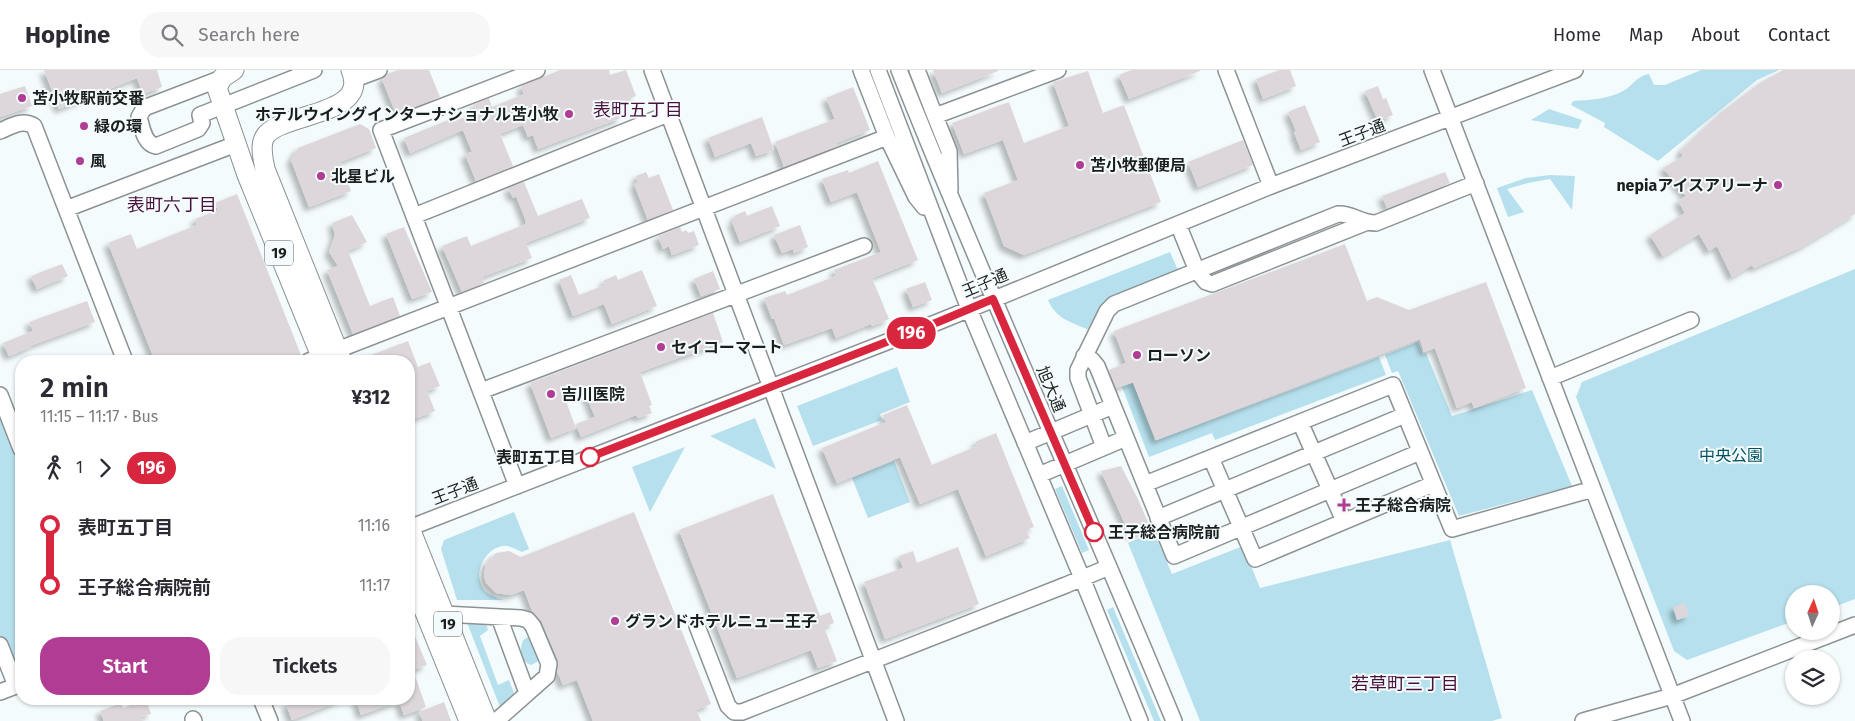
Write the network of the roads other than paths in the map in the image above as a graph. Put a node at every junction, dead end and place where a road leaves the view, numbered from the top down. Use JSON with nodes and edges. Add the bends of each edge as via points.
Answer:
{"nodes":[{"id":1,"x":314,"y":70,"type":"edge"},
{"id":2,"x":378,"y":70,"type":"edge"},
{"id":3,"x":537,"y":70,"type":"edge"},
{"id":4,"x":652,"y":70,"type":"edge"},
{"id":5,"x":861,"y":70,"type":"edge"},
{"id":6,"x":878,"y":70,"type":"edge"},
{"id":7,"x":899,"y":70,"type":"edge"},
{"id":8,"x":917,"y":70,"type":"edge"},
{"id":9,"x":1058,"y":70,"type":"edge"},
{"id":10,"x":1226,"y":70,"type":"edge"},
{"id":11,"x":1432,"y":70,"type":"edge"},
{"id":12,"x":1575,"y":70,"type":"edge"},
{"id":13,"x":228,"y":74,"type":"edge"},
{"id":14,"x":353,"y":75,"type":"edge"},
{"id":15,"x":223,"y":104,"type":"junction"},
{"id":16,"x":668,"y":114,"type":"junction"},
{"id":17,"x":935,"y":116,"type":"junction"},
{"id":18,"x":1451,"y":119,"type":"junction"},
{"id":19,"x":0,"y":131,"type":"edge"},
{"id":20,"x":887,"y":137,"type":"junction"},
{"id":21,"x":236,"y":144,"type":"junction"},
{"id":22,"x":1476,"y":183,"type":"junction"},
{"id":23,"x":1271,"y":186,"type":"junction"},
{"id":24,"x":950,"y":199,"type":"junction"},
{"id":25,"x":66,"y":209,"type":"junction"},
{"id":26,"x":703,"y":209,"type":"junction"},
{"id":27,"x":414,"y":216,"type":"junction"},
{"id":28,"x":935,"y":220,"type":"junction"},
{"id":29,"x":1178,"y":224,"type":"junction"},
{"id":30,"x":864,"y":246,"type":"dead end"},
{"id":31,"x":1197,"y":271,"type":"junction"},
{"id":32,"x":736,"y":294,"type":"junction"},
{"id":33,"x":993,"y":299,"type":"junction"},
{"id":34,"x":450,"y":307,"type":"junction"},
{"id":35,"x":969,"y":309,"type":"junction"},
{"id":36,"x":1692,"y":320,"type":"dead end"},
{"id":37,"x":123,"y":355,"type":"edge"},
{"id":38,"x":325,"y":355,"type":"edge"},
{"id":39,"x":325,"y":355,"type":"edge"},
{"id":40,"x":333,"y":355,"type":"edge"},
{"id":41,"x":1084,"y":356,"type":"junction"},
{"id":42,"x":1550,"y":378,"type":"junction"},
{"id":43,"x":771,"y":387,"type":"junction"},
{"id":44,"x":481,"y":391,"type":"junction"},
{"id":45,"x":0,"y":395,"type":"edge"},
{"id":46,"x":1113,"y":406,"type":"junction"},
{"id":47,"x":1091,"y":415,"type":"junction"},
{"id":48,"x":1405,"y":416,"type":"junction"},
{"id":49,"x":1300,"y":422,"type":"junction"},
{"id":50,"x":1051,"y":432,"type":"junction"},
{"id":51,"x":15,"y":434,"type":"edge"},
{"id":52,"x":1126,"y":438,"type":"junction"},
{"id":53,"x":1025,"y":443,"type":"junction"},
{"id":54,"x":1104,"y":447,"type":"junction"},
{"id":55,"x":1420,"y":452,"type":"junction"},
{"id":56,"x":1314,"y":453,"type":"junction"},
{"id":57,"x":1211,"y":458,"type":"junction"},
{"id":58,"x":1065,"y":464,"type":"junction"},
{"id":59,"x":1039,"y":475,"type":"junction"},
{"id":60,"x":1145,"y":484,"type":"junction"},
{"id":61,"x":1433,"y":484,"type":"junction"},
{"id":62,"x":517,"y":486,"type":"junction"},
{"id":63,"x":1593,"y":489,"type":"junction"},
{"id":64,"x":1225,"y":490,"type":"junction"},
{"id":65,"x":1330,"y":490,"type":"junction"},
{"id":66,"x":1158,"y":518,"type":"junction"},
{"id":67,"x":1344,"y":521,"type":"junction"},
{"id":68,"x":415,"y":525,"type":"edge"},
{"id":69,"x":1241,"y":527,"type":"junction"},
{"id":70,"x":415,"y":542,"type":"edge"},
{"id":71,"x":1109,"y":567,"type":"junction"},
{"id":72,"x":1082,"y":578,"type":"junction"},
{"id":73,"x":415,"y":588,"type":"edge"},
{"id":74,"x":444,"y":614,"type":"junction"},
{"id":75,"x":499,"y":616,"type":"junction"},
{"id":76,"x":1855,"y":625,"type":"edge"},
{"id":77,"x":697,"y":626,"type":"dead end"},
{"id":78,"x":0,"y":645,"type":"edge"},
{"id":79,"x":874,"y":661,"type":"junction"},
{"id":80,"x":15,"y":677,"type":"edge"},
{"id":81,"x":15,"y":686,"type":"edge"},
{"id":82,"x":0,"y":692,"type":"edge"},
{"id":83,"x":527,"y":693,"type":"junction"},
{"id":84,"x":1672,"y":696,"type":"junction"},
{"id":85,"x":263,"y":705,"type":"edge"},
{"id":86,"x":270,"y":721,"type":"edge"},
{"id":87,"x":469,"y":721,"type":"edge"},
{"id":88,"x":487,"y":721,"type":"edge"},
{"id":89,"x":496,"y":721,"type":"edge"},
{"id":90,"x":896,"y":721,"type":"edge"},
{"id":91,"x":1140,"y":721,"type":"edge"},
{"id":92,"x":1174,"y":721,"type":"edge"},
{"id":93,"x":1583,"y":721,"type":"edge"},
{"id":94,"x":1682,"y":721,"type":"edge"}],
"edges":[{"from":1,"to":15,"type":"street"},
{"from":2,"to":14,"type":"street"},
{"from":3,"to":27,"type":"street","via":[[381,130]]},
{"from":4,"to":16,"type":"street"},
{"from":5,"to":20,"type":"street"},
{"from":6,"to":28,"type":"street"},
{"from":7,"to":24,"type":"street","name":"旭大通"},
{"from":8,"to":17,"type":"street"},
{"from":9,"to":17,"type":"street"},
{"from":10,"to":23,"type":"street"},
{"from":11,"to":18,"type":"street"},
{"from":12,"to":18,"type":"street","name":"王子通"},
{"from":13,"to":15,"type":"main road","via":[[217,88]]},
{"from":13,"to":15,"type":"street","via":[[144,108],[138,117],[147,142],[156,146],[198,129],[202,123],[200,115]]},
{"from":14,"to":38,"type":"main road","number":"19","via":[[352,92],[344,102],[280,126],[266,134],[262,145],[264,169]]},
{"from":15,"to":21,"type":"main road"},
{"from":16,"to":26,"type":"street"},
{"from":16,"to":27,"type":"street"},
{"from":17,"to":24,"type":"street","via":[[949,151]]},
{"from":18,"to":22,"type":"street"},
{"from":18,"to":23,"type":"street","name":"王子通"},
{"from":19,"to":25,"type":"street","via":[[21,122],[34,126]]},
{"from":20,"to":26,"type":"street"},
{"from":20,"to":28,"type":"street","via":[[916,197]]},
{"from":21,"to":25,"type":"street"},
{"from":21,"to":39,"type":"main road","number":"19"},
{"from":22,"to":31,"type":"street","via":[[1376,223],[1365,223],[1347,213],[1338,214]]},
{"from":22,"to":42,"type":"street"},
{"from":23,"to":29,"type":"street","name":"王子通"},
{"from":24,"to":33,"type":"street","name":"旭大通"},
{"from":25,"to":37,"type":"street"},
{"from":26,"to":32,"type":"street"},
{"from":26,"to":34,"type":"street"},
{"from":27,"to":34,"type":"street"},
{"from":28,"to":35,"type":"street"},
{"from":29,"to":31,"type":"street"},
{"from":29,"to":33,"type":"street","name":"王子通"},
{"from":30,"to":32,"type":"street"},
{"from":31,"to":41,"type":"street","via":[[1114,304],[1107,311]]},
{"from":32,"to":43,"type":"street"},
{"from":32,"to":44,"type":"street"},
{"from":33,"to":35,"type":"street","name":"王子通"},
{"from":33,"to":50,"type":"street","name":"旭大通"},
{"from":34,"to":40,"type":"street"},
{"from":34,"to":44,"type":"street"},
{"from":35,"to":43,"type":"street","name":"王子通"},
{"from":35,"to":53,"type":"street"},
{"from":36,"to":42,"type":"street"},
{"from":41,"to":46,"type":"street","via":[[1097,366]]},
{"from":41,"to":47,"type":"street","via":[[1078,378]]},
{"from":42,"to":63,"type":"street"},
{"from":43,"to":62,"type":"street","name":"王子通"},
{"from":43,"to":79,"type":"street"},
{"from":44,"to":62,"type":"street"},
{"from":45,"to":51,"type":"street"},
{"from":46,"to":47,"type":"street"},
{"from":46,"to":52,"type":"street"},
{"from":47,"to":50,"type":"street"},
{"from":47,"to":54,"type":"street"},
{"from":48,"to":49,"type":"street","via":[[1393,385]]},
{"from":48,"to":55,"type":"street"},
{"from":48,"to":56,"type":"street"},
{"from":49,"to":56,"type":"street"},
{"from":49,"to":57,"type":"street"},
{"from":50,"to":53,"type":"street"},
{"from":50,"to":58,"type":"street","name":"旭大通"},
{"from":52,"to":54,"type":"street"},
{"from":52,"to":60,"type":"street"},
{"from":53,"to":59,"type":"street"},
{"from":54,"to":58,"type":"street"},
{"from":55,"to":61,"type":"street"},
{"from":55,"to":65,"type":"street"},
{"from":56,"to":64,"type":"street"},
{"from":56,"to":65,"type":"street"},
{"from":57,"to":60,"type":"street"},
{"from":57,"to":64,"type":"street"},
{"from":58,"to":59,"type":"street"},
{"from":58,"to":71,"type":"street","name":"旭大通"},
{"from":59,"to":72,"type":"street"},
{"from":60,"to":66,"type":"street"},
{"from":61,"to":63,"type":"street","via":[[1452,529]]},
{"from":61,"to":67,"type":"street"},
{"from":62,"to":68,"type":"street","name":"王子通"},
{"from":63,"to":84,"type":"street"},
{"from":64,"to":66,"type":"street"},
{"from":64,"to":69,"type":"street"},
{"from":65,"to":67,"type":"street"},
{"from":65,"to":69,"type":"street"},
{"from":66,"to":69,"type":"street","via":[[1174,556]]},
{"from":67,"to":69,"type":"street","via":[[1255,559]]},
{"from":70,"to":74,"type":"main road","number":"19"},
{"from":71,"to":72,"type":"street"},
{"from":71,"to":92,"type":"street","name":"旭大通"},
{"from":72,"to":79,"type":"street"},
{"from":72,"to":91,"type":"street"},
{"from":73,"to":87,"type":"main road","number":"19"},
{"from":74,"to":75,"type":"street"},
{"from":74,"to":88,"type":"main road","number":"19"},
{"from":75,"to":83,"type":"street"},
{"from":75,"to":83,"type":"street","via":[[528,620],[549,664],[547,676]]},
{"from":76,"to":84,"type":"street"},
{"from":77,"to":79,"type":"street","via":[[728,706],[734,712],[742,712]]},
{"from":78,"to":80,"type":"street"},
{"from":79,"to":90,"type":"street"},
{"from":81,"to":82,"type":"street"},
{"from":83,"to":89,"type":"street"},
{"from":84,"to":93,"type":"street"},
{"from":84,"to":94,"type":"street"},
{"from":85,"to":86,"type":"street"}]}
